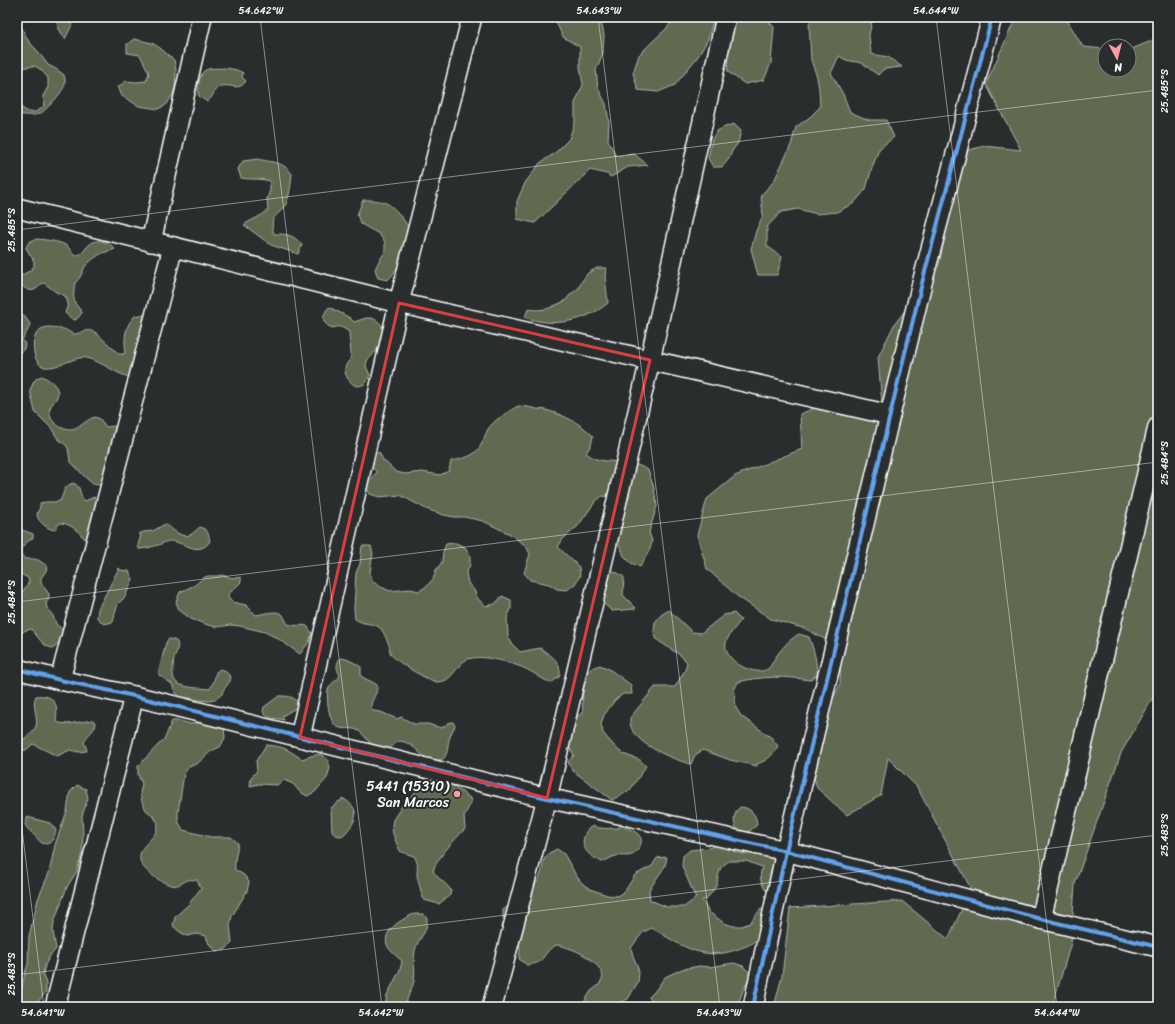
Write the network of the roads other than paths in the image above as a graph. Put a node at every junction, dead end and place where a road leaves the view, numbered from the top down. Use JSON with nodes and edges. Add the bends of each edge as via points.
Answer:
{"nodes":[{"id":1,"x":202,"y":17,"type":"edge"},
{"id":2,"x":472,"y":17,"type":"edge"},
{"id":3,"x":726,"y":17,"type":"edge"},
{"id":4,"x":992,"y":17,"type":"edge"},
{"id":5,"x":17,"y":208,"type":"edge"},
{"id":6,"x":152,"y":242,"type":"junction"},
{"id":7,"x":173,"y":247,"type":"junction"},
{"id":8,"x":399,"y":303,"type":"junction"},
{"id":9,"x":650,"y":360,"type":"junction"},
{"id":10,"x":890,"y":415,"type":"junction"},
{"id":11,"x":1158,"y":427,"type":"edge"},
{"id":12,"x":17,"y":669,"type":"edge"},
{"id":13,"x":60,"y":680,"type":"junction"},
{"id":14,"x":134,"y":696,"type":"junction"},
{"id":15,"x":300,"y":737,"type":"junction"},
{"id":16,"x":547,"y":798,"type":"junction"},
{"id":17,"x":786,"y":851,"type":"junction"},
{"id":18,"x":1041,"y":919,"type":"junction"},
{"id":19,"x":1158,"y":946,"type":"edge"},
{"id":20,"x":55,"y":1007,"type":"edge"},
{"id":21,"x":492,"y":1007,"type":"edge"},
{"id":22,"x":753,"y":1007,"type":"edge"}],
"edges":[{"from":1,"to":6,"type":"street"},
{"from":2,"to":8,"type":"street"},
{"from":3,"to":9,"type":"street"},
{"from":4,"to":10,"type":"street"},
{"from":5,"to":6,"type":"street"},
{"from":6,"to":7,"type":"street"},
{"from":7,"to":8,"type":"street"},
{"from":7,"to":13,"type":"street"},
{"from":8,"to":9,"type":"street"},
{"from":8,"to":15,"type":"street"},
{"from":9,"to":10,"type":"street"},
{"from":9,"to":16,"type":"street"},
{"from":10,"to":17,"type":"street"},
{"from":11,"to":18,"type":"street"},
{"from":12,"to":13,"type":"street"},
{"from":13,"to":14,"type":"street"},
{"from":14,"to":15,"type":"street"},
{"from":14,"to":20,"type":"street"},
{"from":15,"to":16,"type":"street"},
{"from":16,"to":17,"type":"street"},
{"from":16,"to":21,"type":"street"},
{"from":17,"to":18,"type":"street"},
{"from":17,"to":22,"type":"street"},
{"from":18,"to":19,"type":"street"}]}
